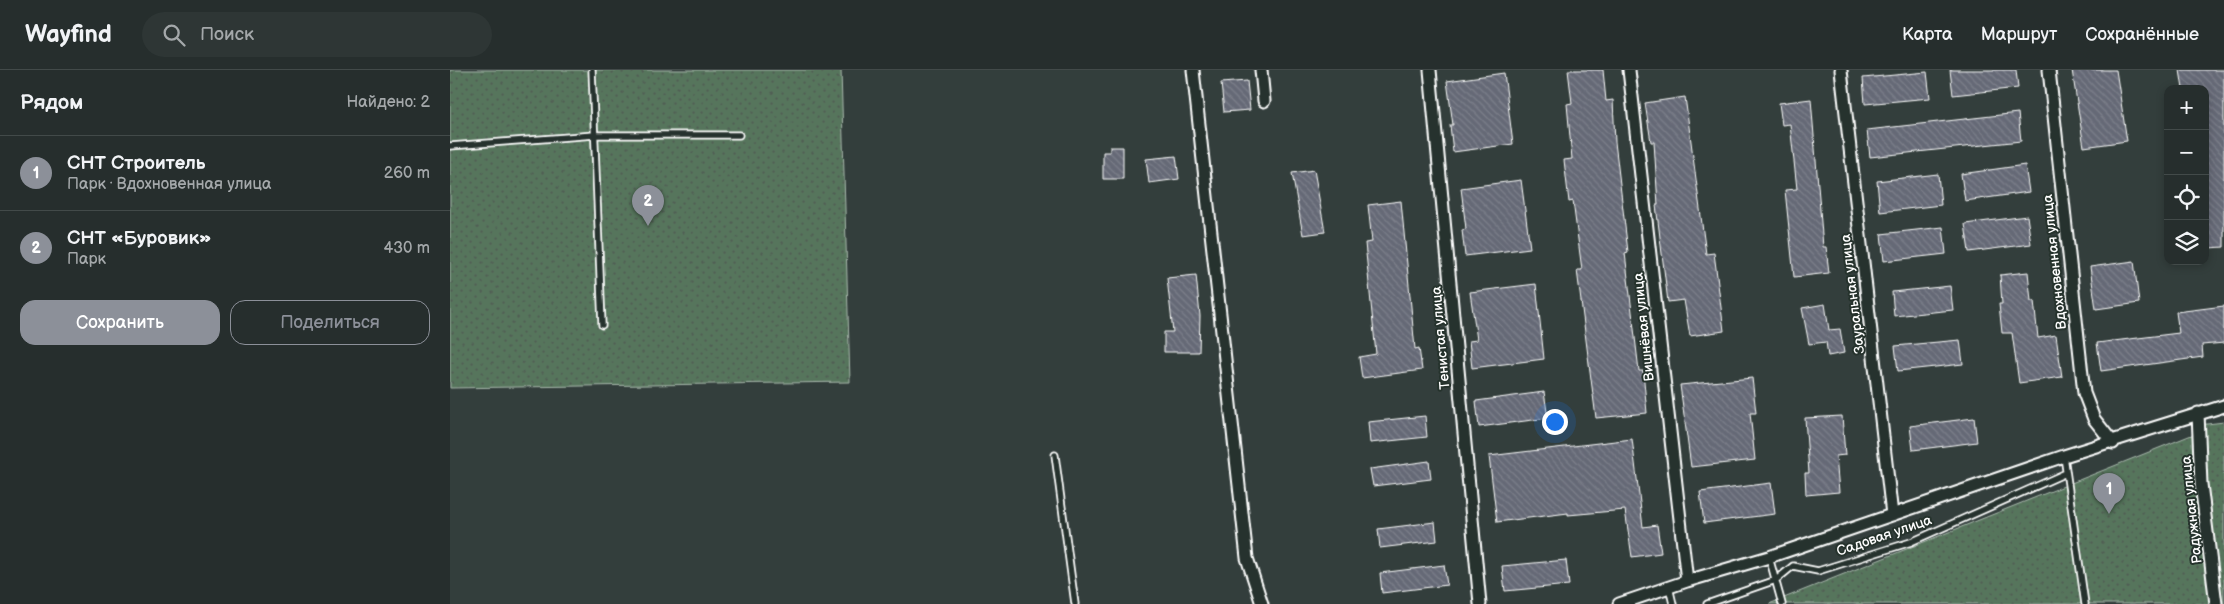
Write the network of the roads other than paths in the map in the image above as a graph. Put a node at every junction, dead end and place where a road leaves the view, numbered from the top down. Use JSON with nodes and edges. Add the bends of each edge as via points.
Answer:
{"nodes":[{"id":1,"x":592,"y":70,"type":"edge"},
{"id":2,"x":1193,"y":70,"type":"edge"},
{"id":3,"x":1260,"y":70,"type":"edge"},
{"id":4,"x":1430,"y":70,"type":"edge"},
{"id":5,"x":1630,"y":70,"type":"edge"},
{"id":6,"x":1841,"y":70,"type":"edge"},
{"id":7,"x":2049,"y":70,"type":"edge"},
{"id":8,"x":1264,"y":101,"type":"dead end"},
{"id":9,"x":595,"y":135,"type":"junction"},
{"id":10,"x":739,"y":135,"type":"dead end"},
{"id":11,"x":450,"y":146,"type":"edge"},
{"id":12,"x":602,"y":325,"type":"dead end"},
{"id":13,"x":2224,"y":406,"type":"edge"},
{"id":14,"x":2198,"y":413,"type":"junction"},
{"id":15,"x":2113,"y":443,"type":"junction"},
{"id":16,"x":1055,"y":454,"type":"dead end"},
{"id":17,"x":2064,"y":456,"type":"junction"},
{"id":18,"x":2066,"y":473,"type":"junction"},
{"id":19,"x":1892,"y":515,"type":"junction"},
{"id":20,"x":1770,"y":557,"type":"junction"},
{"id":21,"x":1776,"y":580,"type":"junction"},
{"id":22,"x":1687,"y":581,"type":"junction"},
{"id":23,"x":1669,"y":587,"type":"junction"},
{"id":24,"x":1258,"y":603,"type":"edge"},
{"id":25,"x":1075,"y":604,"type":"edge"},
{"id":26,"x":1480,"y":604,"type":"edge"},
{"id":27,"x":1619,"y":604,"type":"edge"},
{"id":28,"x":1673,"y":604,"type":"edge"},
{"id":29,"x":1708,"y":604,"type":"edge"},
{"id":30,"x":1782,"y":604,"type":"edge"},
{"id":31,"x":2085,"y":604,"type":"edge"},
{"id":32,"x":2216,"y":604,"type":"edge"}],
"edges":[{"from":1,"to":9,"type":"lane"},
{"from":2,"to":24,"type":"street","via":[[1247,558]]},
{"from":3,"to":8,"type":"street"},
{"from":4,"to":26,"type":"street","name":"Тенистая улица"},
{"from":5,"to":22,"type":"street","name":"Вишнёвая улица"},
{"from":6,"to":19,"type":"street","name":"Зауральная улица"},
{"from":7,"to":15,"type":"street","name":"Вдохновенная улица","via":[[2084,393],[2094,419]]},
{"from":9,"to":10,"type":"lane"},
{"from":9,"to":11,"type":"lane"},
{"from":9,"to":12,"type":"lane"},
{"from":13,"to":14,"type":"street"},
{"from":14,"to":15,"type":"street"},
{"from":14,"to":32,"type":"street","name":"Радужная улица","via":[[2201,484]]},
{"from":15,"to":17,"type":"street"},
{"from":16,"to":25,"type":"lane"},
{"from":17,"to":18,"type":"lane"},
{"from":17,"to":19,"type":"street"},
{"from":18,"to":21,"type":"lane","name":"Садовая улица","via":[[1911,542],[1818,571],[1793,566]]},
{"from":18,"to":31,"type":"lane"},
{"from":19,"to":20,"type":"street"},
{"from":20,"to":21,"type":"lane"},
{"from":20,"to":22,"type":"street"},
{"from":21,"to":29,"type":"lane","name":"Садовая улица"},
{"from":21,"to":30,"type":"lane"},
{"from":22,"to":23,"type":"street"},
{"from":23,"to":27,"type":"street"},
{"from":23,"to":28,"type":"lane"}]}
